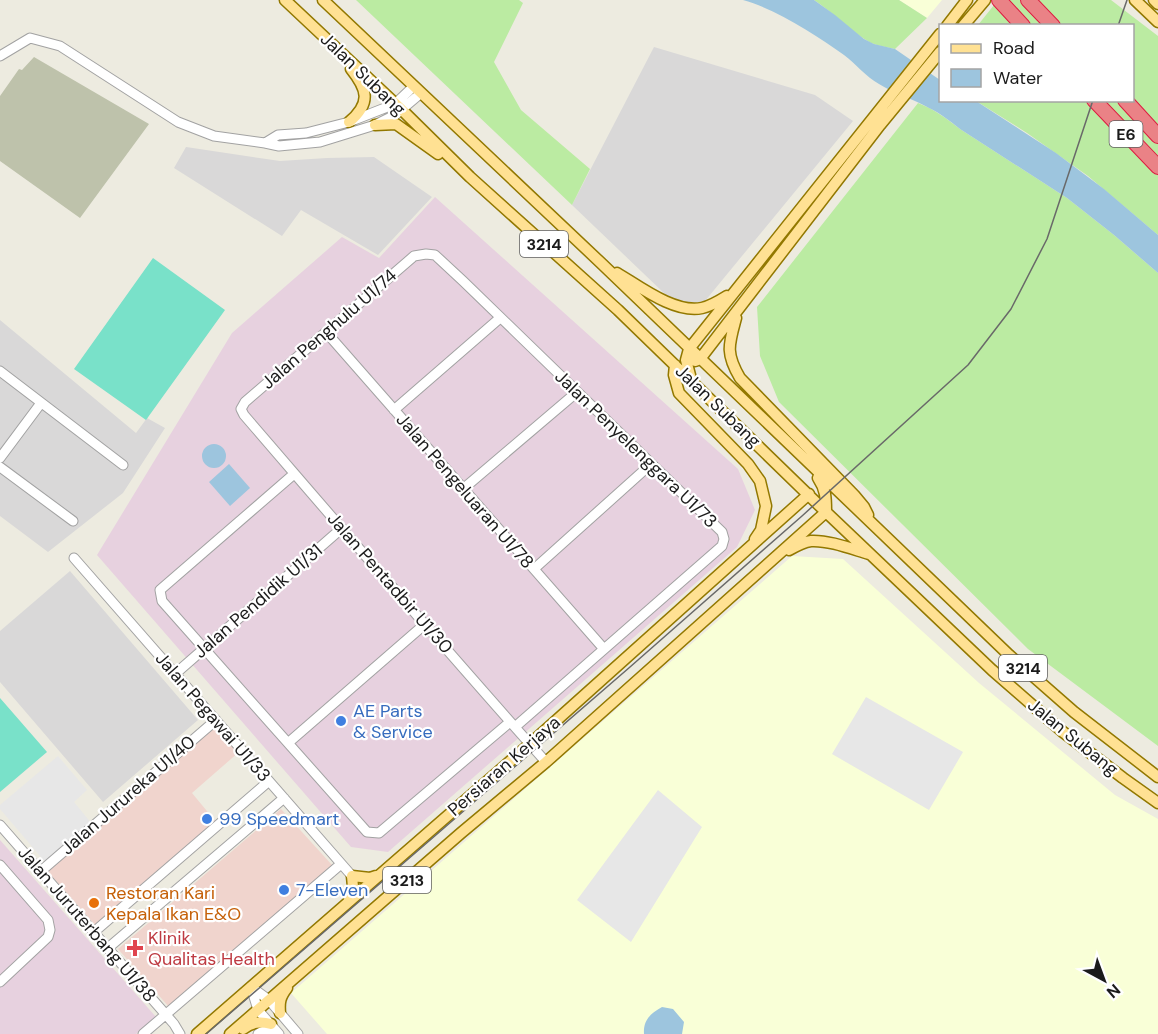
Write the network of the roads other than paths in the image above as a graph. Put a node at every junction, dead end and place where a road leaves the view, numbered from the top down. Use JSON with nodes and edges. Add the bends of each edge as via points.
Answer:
{"nodes":[{"id":1,"x":285,"y":0,"type":"edge"},
{"id":2,"x":323,"y":0,"type":"edge"},
{"id":3,"x":967,"y":0,"type":"edge"},
{"id":4,"x":985,"y":0,"type":"edge"},
{"id":5,"x":999,"y":0,"type":"edge"},
{"id":6,"x":1029,"y":0,"type":"edge"},
{"id":7,"x":1135,"y":0,"type":"edge"},
{"id":8,"x":1154,"y":0,"type":"edge"},
{"id":9,"x":1158,"y":4,"type":"edge"},
{"id":10,"x":1158,"y":22,"type":"edge"},
{"id":11,"x":949,"y":24,"type":"edge"},
{"id":12,"x":965,"y":24,"type":"edge"},
{"id":13,"x":1021,"y":24,"type":"edge"},
{"id":14,"x":1051,"y":24,"type":"edge"},
{"id":15,"x":937,"y":37,"type":"edge"},
{"id":16,"x":329,"y":40,"type":"junction"},
{"id":17,"x":939,"y":53,"type":"edge"},
{"id":18,"x":0,"y":56,"type":"edge"},
{"id":19,"x":417,"y":89,"type":"junction"},
{"id":20,"x":1096,"y":102,"type":"edge"},
{"id":21,"x":1127,"y":102,"type":"edge"},
{"id":22,"x":399,"y":107,"type":"junction"},
{"id":23,"x":349,"y":122,"type":"junction"},
{"id":24,"x":876,"y":122,"type":"junction"},
{"id":25,"x":375,"y":125,"type":"junction"},
{"id":26,"x":1158,"y":136,"type":"edge"},
{"id":27,"x":265,"y":143,"type":"junction"},
{"id":28,"x":1158,"y":167,"type":"edge"},
{"id":29,"x":470,"y":177,"type":"junction"},
{"id":30,"x":414,"y":256,"type":"joint"},
{"id":31,"x":601,"y":263,"type":"junction"},
{"id":32,"x":733,"y":293,"type":"junction"},
{"id":33,"x":737,"y":312,"type":"junction"},
{"id":34,"x":500,"y":318,"type":"junction"},
{"id":35,"x":326,"y":332,"type":"junction"},
{"id":36,"x":689,"y":348,"type":"junction"},
{"id":37,"x":662,"y":352,"type":"junction"},
{"id":38,"x":700,"y":359,"type":"junction"},
{"id":39,"x":686,"y":360,"type":"junction"},
{"id":40,"x":675,"y":365,"type":"junction"},
{"id":41,"x":0,"y":371,"type":"edge"},
{"id":42,"x":692,"y":382,"type":"junction"},
{"id":43,"x":577,"y":392,"type":"junction"},
{"id":44,"x":245,"y":402,"type":"joint"},
{"id":45,"x":41,"y":403,"type":"junction"},
{"id":46,"x":394,"y":410,"type":"junction"},
{"id":47,"x":0,"y":458,"type":"edge"},
{"id":48,"x":808,"y":463,"type":"junction"},
{"id":49,"x":651,"y":464,"type":"junction"},
{"id":50,"x":123,"y":465,"type":"dead end"},
{"id":51,"x":0,"y":467,"type":"edge"},
{"id":52,"x":294,"y":474,"type":"junction"},
{"id":53,"x":463,"y":489,"type":"junction"},
{"id":54,"x":809,"y":494,"type":"junction"},
{"id":55,"x":826,"y":496,"type":"junction"},
{"id":56,"x":854,"y":507,"type":"junction"},
{"id":57,"x":826,"y":512,"type":"junction"},
{"id":58,"x":74,"y":521,"type":"dead end"},
{"id":59,"x":873,"y":525,"type":"junction"},
{"id":60,"x":342,"y":528,"type":"junction"},
{"id":61,"x":750,"y":547,"type":"junction"},
{"id":62,"x":871,"y":555,"type":"junction"},
{"id":63,"x":775,"y":557,"type":"junction"},
{"id":64,"x":74,"y":558,"type":"dead end"},
{"id":65,"x":534,"y":569,"type":"junction"},
{"id":66,"x":425,"y":624,"type":"junction"},
{"id":67,"x":204,"y":648,"type":"junction"},
{"id":68,"x":604,"y":649,"type":"junction"},
{"id":69,"x":175,"y":674,"type":"junction"},
{"id":70,"x":216,"y":720,"type":"junction"},
{"id":71,"x":513,"y":724,"type":"junction"},
{"id":72,"x":288,"y":743,"type":"junction"},
{"id":73,"x":530,"y":744,"type":"junction"},
{"id":74,"x":546,"y":762,"type":"junction"},
{"id":75,"x":1158,"y":777,"type":"edge"},
{"id":76,"x":269,"y":781,"type":"junction"},
{"id":77,"x":284,"y":798,"type":"junction"},
{"id":78,"x":1158,"y":803,"type":"edge"},
{"id":79,"x":0,"y":825,"type":"edge"},
{"id":80,"x":341,"y":864,"type":"junction"},
{"id":81,"x":0,"y":865,"type":"edge"},
{"id":82,"x":41,"y":871,"type":"junction"},
{"id":83,"x":380,"y":874,"type":"junction"},
{"id":84,"x":352,"y":876,"type":"junction"},
{"id":85,"x":348,"y":902,"type":"junction"},
{"id":86,"x":94,"y":932,"type":"junction"},
{"id":87,"x":108,"y":948,"type":"junction"},
{"id":88,"x":319,"y":957,"type":"junction"},
{"id":89,"x":0,"y":982,"type":"edge"},
{"id":90,"x":251,"y":987,"type":"junction"},
{"id":91,"x":269,"y":1000,"type":"junction"},
{"id":92,"x":258,"y":1010,"type":"junction"},
{"id":93,"x":280,"y":1013,"type":"junction"},
{"id":94,"x":165,"y":1014,"type":"junction"},
{"id":95,"x":216,"y":1018,"type":"junction"},
{"id":96,"x":174,"y":1024,"type":"junction"},
{"id":97,"x":276,"y":1030,"type":"edge"},
{"id":98,"x":142,"y":1034,"type":"edge"},
{"id":99,"x":180,"y":1034,"type":"edge"},
{"id":100,"x":197,"y":1034,"type":"edge"},
{"id":101,"x":230,"y":1034,"type":"edge"},
{"id":102,"x":236,"y":1034,"type":"edge"},
{"id":103,"x":258,"y":1034,"type":"edge"},
{"id":104,"x":298,"y":1034,"type":"edge"}],
"edges":[{"from":1,"to":16,"type":"main road","name":"Jalan Subang","number":"3214"},
{"from":2,"to":19,"type":"main road","name":"Jalan Subang","number":"3214"},
{"from":3,"to":11,"type":"main road"},
{"from":4,"to":12,"type":"main road"},
{"from":5,"to":13,"type":"highway"},
{"from":6,"to":14,"type":"highway"},
{"from":7,"to":10,"type":"main road"},
{"from":8,"to":9,"type":"main road"},
{"from":15,"to":24,"type":"main road"},
{"from":16,"to":22,"type":"main road","name":"Jalan Subang","number":"3214"},
{"from":16,"to":23,"type":"main road","via":[[365,91],[360,112]]},
{"from":17,"to":24,"type":"main road"},
{"from":18,"to":27,"type":"street","via":[[30,38],[60,46],[178,122],[214,136]]},
{"from":19,"to":22,"type":"street"},
{"from":19,"to":31,"type":"main road","name":"Jalan Subang","number":"3214"},
{"from":20,"to":28,"type":"highway","number":"E6"},
{"from":21,"to":26,"type":"highway","number":"E6"},
{"from":22,"to":23,"type":"street"},
{"from":22,"to":25,"type":"street","via":[[395,115]]},
{"from":22,"to":29,"type":"main road","name":"Jalan Subang","number":"3214"},
{"from":23,"to":27,"type":"street","via":[[306,134],[278,135]]},
{"from":24,"to":32,"type":"main road"},
{"from":24,"to":33,"type":"main road"},
{"from":25,"to":27,"type":"street","via":[[320,142],[279,146]]},
{"from":25,"to":29,"type":"main road","via":[[396,124]]},
{"from":29,"to":37,"type":"main road","name":"Jalan Subang","number":"3214"},
{"from":30,"to":34,"type":"street","name":"Jalan Penyelenggara U1/73","via":[[435,255]]},
{"from":30,"to":35,"type":"street","name":"Jalan Penghulu U1/74"},
{"from":31,"to":32,"type":"main road","via":[[680,308],[702,309]]},
{"from":31,"to":36,"type":"main road","name":"Jalan Subang","number":"3214"},
{"from":32,"to":36,"type":"main road"},
{"from":33,"to":38,"type":"main road"},
{"from":33,"to":59,"type":"main road","via":[[729,349],[740,378],[855,495]]},
{"from":34,"to":43,"type":"street","name":"Jalan Penyelenggara U1/73"},
{"from":34,"to":46,"type":"street"},
{"from":35,"to":44,"type":"street","name":"Jalan Penghulu U1/74"},
{"from":35,"to":46,"type":"street","name":"Jalan Pengeluaran U1/78"},
{"from":36,"to":38,"type":"main road","name":"Jalan Subang","number":"3214"},
{"from":36,"to":39,"type":"main road"},
{"from":37,"to":39,"type":"main road"},
{"from":37,"to":40,"type":"main road","name":"Jalan Subang","number":"3214"},
{"from":38,"to":39,"type":"main road"},
{"from":38,"to":48,"type":"main road","name":"Jalan Subang","number":"3214"},
{"from":39,"to":42,"type":"main road"},
{"from":40,"to":42,"type":"main road","name":"Jalan Subang","number":"3214"},
{"from":40,"to":61,"type":"main road","via":[[679,393],[760,481],[766,506],[761,530]]},
{"from":41,"to":45,"type":"street"},
{"from":42,"to":54,"type":"main road","name":"Jalan Subang","number":"3214"},
{"from":43,"to":49,"type":"street","name":"Jalan Penyelenggara U1/73"},
{"from":43,"to":53,"type":"street"},
{"from":44,"to":52,"type":"street","name":"Jalan Pentadbir U1/30","via":[[241,410],[244,416]]},
{"from":45,"to":47,"type":"street"},
{"from":45,"to":50,"type":"street"},
{"from":46,"to":53,"type":"street","name":"Jalan Pengeluaran U1/78"},
{"from":48,"to":55,"type":"main road"},
{"from":48,"to":56,"type":"main road","name":"Jalan Subang","number":"3214"},
{"from":49,"to":65,"type":"street"},
{"from":49,"to":68,"type":"street","name":"Jalan Penyelenggara U1/73","via":[[722,532],[724,539],[722,546]]},
{"from":51,"to":58,"type":"street"},
{"from":52,"to":60,"type":"street","name":"Jalan Pentadbir U1/30"},
{"from":52,"to":67,"type":"street","via":[[160,590],[162,601]]},
{"from":53,"to":65,"type":"street","name":"Jalan Pengeluaran U1/78"},
{"from":54,"to":55,"type":"main road"},
{"from":54,"to":57,"type":"main road","name":"Jalan Subang","number":"3214"},
{"from":54,"to":61,"type":"main road","name":"Persiaran Kerjaya","number":"3213"},
{"from":55,"to":56,"type":"main road"},
{"from":55,"to":57,"type":"main road"},
{"from":56,"to":59,"type":"main road","name":"Jalan Subang","number":"3214"},
{"from":57,"to":62,"type":"main road","name":"Jalan Subang","number":"3214"},
{"from":57,"to":63,"type":"main road","name":"Persiaran Kerjaya","number":"3213"},
{"from":59,"to":75,"type":"main road","name":"Jalan Subang","number":"3214","via":[[1022,668]]},
{"from":60,"to":66,"type":"street","name":"Jalan Pentadbir U1/30"},
{"from":60,"to":67,"type":"street","name":"Jalan Pendidik U1/31"},
{"from":61,"to":73,"type":"main road","name":"Persiaran Kerjaya","number":"3213"},
{"from":62,"to":63,"type":"main road","via":[[811,541]]},
{"from":62,"to":78,"type":"main road","name":"Jalan Subang","number":"3214","via":[[1063,732]]},
{"from":63,"to":74,"type":"main road","name":"Persiaran Kerjaya","number":"3213"},
{"from":64,"to":69,"type":"street","name":"Jalan Pegawai U1/33"},
{"from":65,"to":68,"type":"street","name":"Jalan Pengeluaran U1/78"},
{"from":66,"to":71,"type":"street","name":"Jalan Pentadbir U1/30"},
{"from":66,"to":72,"type":"street"},
{"from":67,"to":69,"type":"street","name":"Jalan Pendidik U1/31"},
{"from":67,"to":72,"type":"street"},
{"from":68,"to":71,"type":"street","name":"Jalan Penyelenggara U1/73"},
{"from":69,"to":70,"type":"street","name":"Jalan Pegawai U1/33"},
{"from":70,"to":76,"type":"street","name":"Jalan Pegawai U1/33"},
{"from":70,"to":82,"type":"street","name":"Jalan Jurureka U1/40"},
{"from":71,"to":72,"type":"street","via":[[379,833],[367,832]]},
{"from":71,"to":73,"type":"street","name":"Jalan Pentadbir U1/30"},
{"from":73,"to":74,"type":"street","name":"Jalan Pentadbir U1/30"},
{"from":73,"to":83,"type":"main road","name":"Persiaran Kerjaya","number":"3213"},
{"from":74,"to":88,"type":"main road","name":"Persiaran Kerjaya","number":"3213"},
{"from":76,"to":77,"type":"street","name":"Jalan Pegawai U1/33"},
{"from":76,"to":86,"type":"street"},
{"from":77,"to":80,"type":"street","name":"Jalan Pegawai U1/33"},
{"from":77,"to":87,"type":"street"},
{"from":79,"to":82,"type":"street","name":"Jalan Juruterbang U1/38"},
{"from":80,"to":84,"type":"street","name":"Jalan Pegawai U1/33"},
{"from":80,"to":94,"type":"street"},
{"from":81,"to":89,"type":"street","via":[[48,920],[50,930],[48,937]]},
{"from":82,"to":86,"type":"street","name":"Jalan Juruterbang U1/38"},
{"from":83,"to":84,"type":"main road","via":[[370,878]]},
{"from":83,"to":85,"type":"main road","name":"Persiaran Kerjaya","number":"3213"},
{"from":84,"to":85,"type":"main road"},
{"from":85,"to":90,"type":"main road","name":"Persiaran Kerjaya","number":"3213"},
{"from":86,"to":87,"type":"street","name":"Jalan Juruterbang U1/38"},
{"from":87,"to":94,"type":"street","name":"Jalan Juruterbang U1/38"},
{"from":88,"to":91,"type":"main road","name":"Persiaran Kerjaya","number":"3213"},
{"from":88,"to":93,"type":"main road","via":[[281,996]]},
{"from":90,"to":91,"type":"street"},
{"from":90,"to":92,"type":"street"},
{"from":90,"to":95,"type":"main road","name":"Persiaran Kerjaya","number":"3213"},
{"from":91,"to":92,"type":"main road","name":"Persiaran Kerjaya","number":"3213"},
{"from":91,"to":93,"type":"street"},
{"from":92,"to":97,"type":"street"},
{"from":92,"to":101,"type":"main road","name":"Persiaran Kerjaya","number":"3213"},
{"from":93,"to":104,"type":"street"},
{"from":94,"to":96,"type":"street","name":"Jalan Juruterbang U1/38"},
{"from":94,"to":98,"type":"street"},
{"from":95,"to":96,"type":"street","via":[[195,1031],[185,1032]]},
{"from":95,"to":100,"type":"main road","name":"Persiaran Kerjaya","number":"3213"},
{"from":96,"to":99,"type":"street","name":"Jalan Juruterbang U1/38"},
{"from":97,"to":102,"type":"main road","via":[[261,1021]]},
{"from":97,"to":103,"type":"street"}]}
